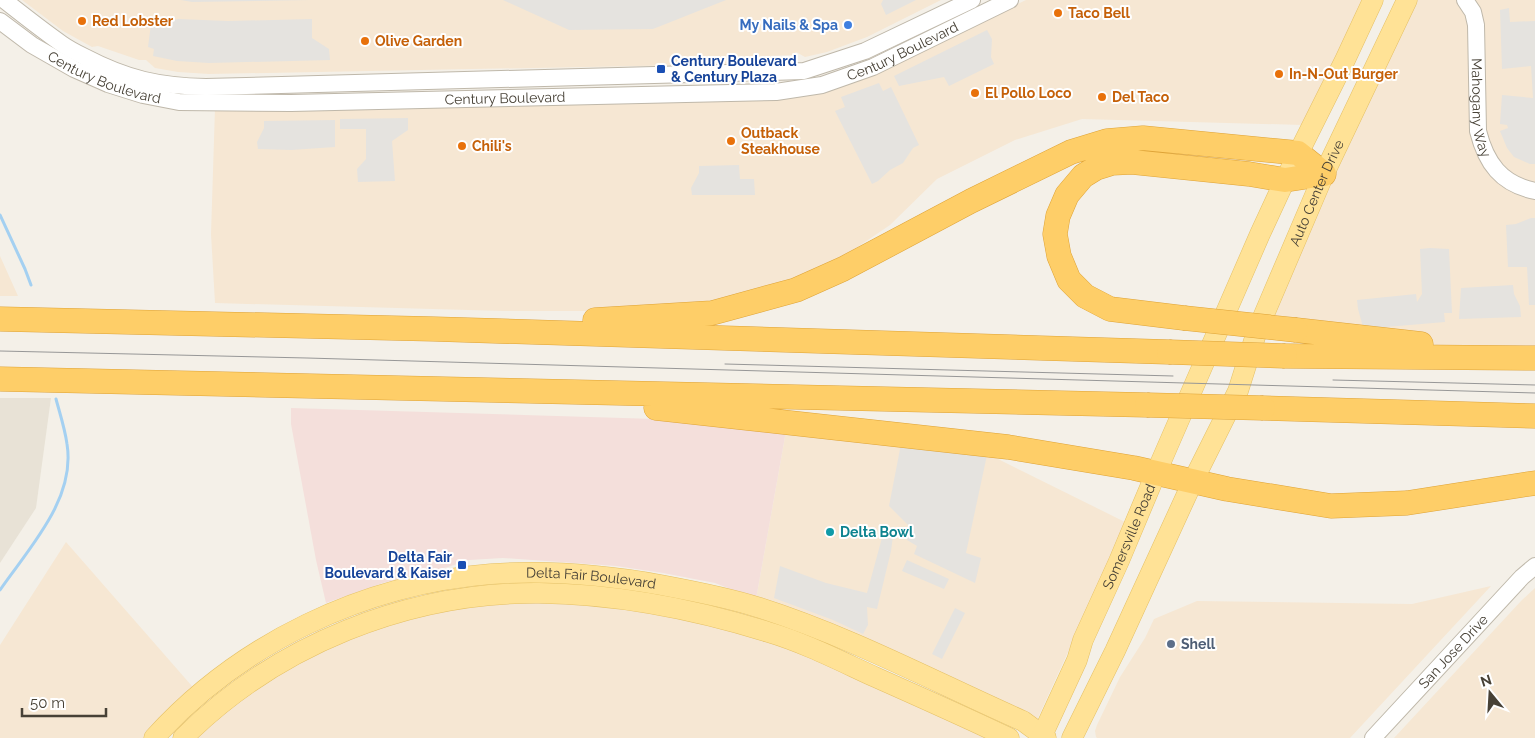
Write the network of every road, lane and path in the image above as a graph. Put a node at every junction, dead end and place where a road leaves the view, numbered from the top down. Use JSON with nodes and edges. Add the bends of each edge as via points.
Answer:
{"nodes":[{"id":1,"x":4,"y":0,"type":"edge"},
{"id":2,"x":972,"y":0,"type":"edge"},
{"id":3,"x":1010,"y":0,"type":"edge"},
{"id":4,"x":1373,"y":0,"type":"edge"},
{"id":5,"x":1406,"y":0,"type":"edge"},
{"id":6,"x":1465,"y":0,"type":"edge"},
{"id":7,"x":0,"y":22,"type":"edge"},
{"id":8,"x":1298,"y":153,"type":"junction"},
{"id":9,"x":1324,"y":174,"type":"junction"},
{"id":10,"x":1285,"y":180,"type":"junction"},
{"id":11,"x":1535,"y":191,"type":"edge"},
{"id":12,"x":0,"y":320,"type":"edge"},
{"id":13,"x":434,"y":329,"type":"junction"},
{"id":14,"x":1535,"y":356,"type":"edge"},
{"id":15,"x":0,"y":379,"type":"edge"},
{"id":16,"x":488,"y":390,"type":"junction"},
{"id":17,"x":1535,"y":416,"type":"edge"},
{"id":18,"x":1156,"y":473,"type":"junction"},
{"id":19,"x":1193,"y":480,"type":"junction"},
{"id":20,"x":1535,"y":483,"type":"edge"},
{"id":21,"x":1535,"y":566,"type":"edge"},
{"id":22,"x":861,"y":648,"type":"junction"},
{"id":23,"x":853,"y":667,"type":"junction"},
{"id":24,"x":154,"y":738,"type":"edge"},
{"id":25,"x":183,"y":738,"type":"edge"},
{"id":26,"x":1009,"y":738,"type":"edge"},
{"id":27,"x":1041,"y":738,"type":"edge"},
{"id":28,"x":1072,"y":738,"type":"edge"},
{"id":29,"x":1373,"y":738,"type":"edge"}],
"edges":[{"from":1,"to":2,"type":"street","name":"Century Boulevard","via":[[63,45],[114,71],[155,83],[206,87],[804,71],[865,51]]},
{"from":3,"to":7,"type":"street","name":"Century Boulevard","via":[[873,67],[822,85],[776,92],[310,103],[178,102],[143,95],[74,69]]},
{"from":4,"to":8,"type":"main road"},
{"from":5,"to":9,"type":"main road","name":"Auto Center Drive"},
{"from":6,"to":11,"type":"street","name":"Mahogany Way","via":[[1476,25],[1478,131],[1482,148],[1500,176]]},
{"from":8,"to":9,"type":"highway"},
{"from":8,"to":10,"type":"main road"},
{"from":8,"to":13,"type":"highway","via":[[1143,138],[1107,141],[1071,152],[844,269],[796,290],[712,313],[606,320],[532,320]]},
{"from":9,"to":10,"type":"highway"},
{"from":9,"to":19,"type":"main road","name":"Auto Center Drive","via":[[1257,331],[1238,391]]},
{"from":10,"to":14,"type":"highway","bridge":true,"via":[[1132,162],[1096,168],[1067,195],[1058,216],[1055,234],[1059,256],[1069,280],[1085,296],[1110,309]]},
{"from":10,"to":18,"type":"main road","name":"Somersville Road"},
{"from":12,"to":13,"type":"highway"},
{"from":13,"to":14,"type":"highway","bridge":true,"via":[[1285,356]]},
{"from":15,"to":16,"type":"highway"},
{"from":16,"to":17,"type":"highway","bridge":true},
{"from":16,"to":18,"type":"highway","via":[[1008,447]]},
{"from":18,"to":19,"type":"highway"},
{"from":18,"to":27,"type":"main road","name":"Somersville Road","via":[[1083,640],[1078,660]]},
{"from":19,"to":20,"type":"highway","via":[[1227,489],[1331,506],[1407,503]]},
{"from":19,"to":28,"type":"main road"},
{"from":21,"to":29,"type":"street","name":"San Jose Drive"},
{"from":22,"to":23,"type":"main road"},
{"from":22,"to":24,"type":"main road","name":"Delta Fair Boulevard","via":[[754,606],[648,583],[535,573],[455,578],[362,601],[288,634],[228,672]]},
{"from":22,"to":27,"type":"main road","name":"Delta Fair Boulevard","via":[[1022,721]]},
{"from":23,"to":25,"type":"main road","name":"Delta Fair Boulevard","via":[[769,632],[659,605],[564,594],[493,595],[395,613],[331,637],[276,665],[222,703]]},
{"from":23,"to":26,"type":"main road","name":"Delta Fair Boulevard"}]}
